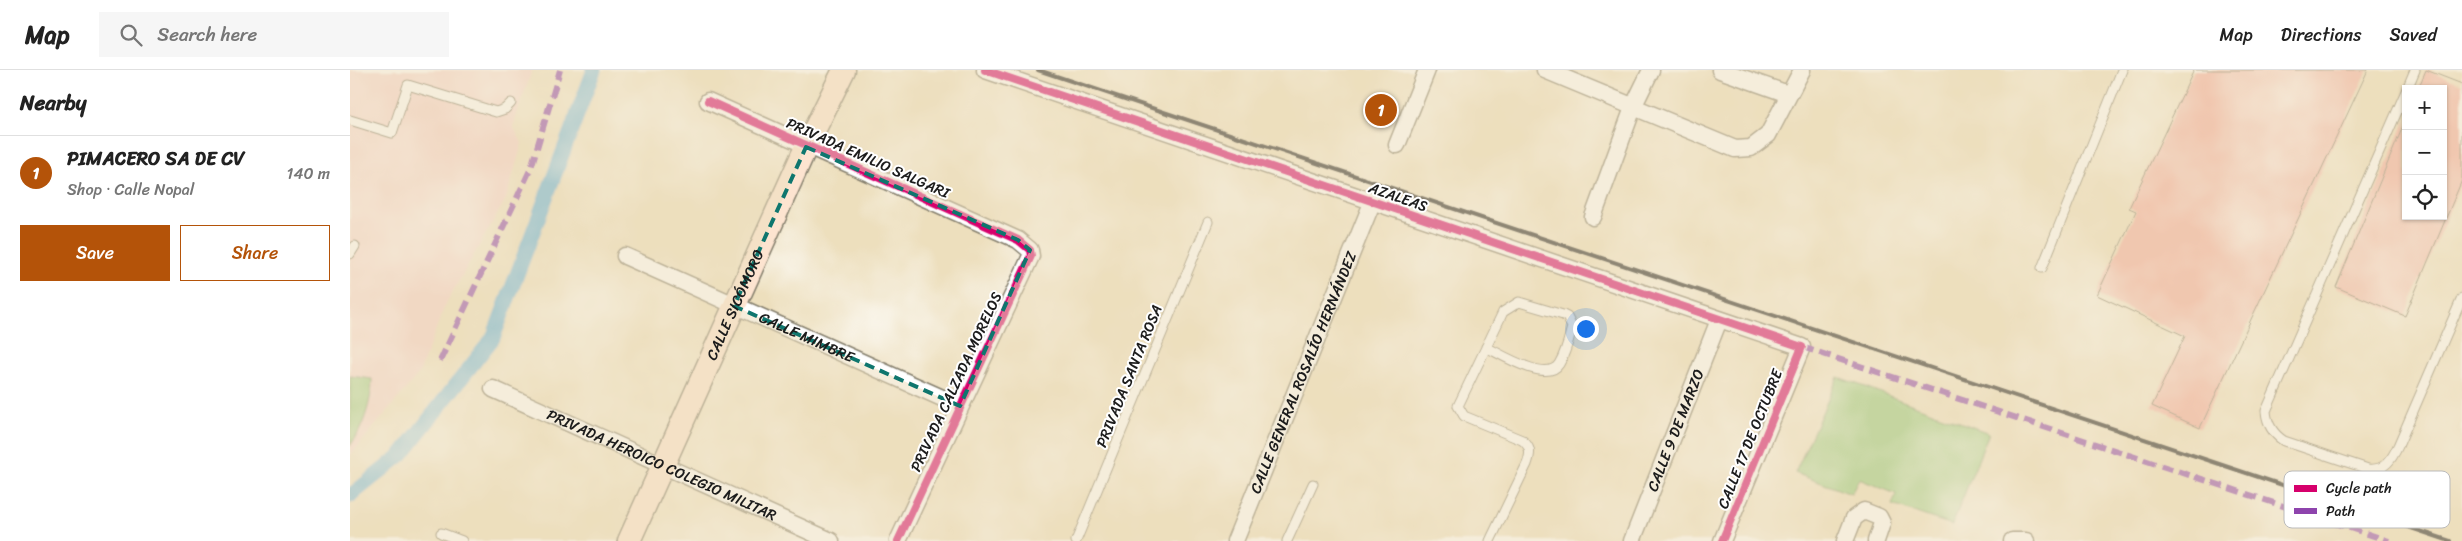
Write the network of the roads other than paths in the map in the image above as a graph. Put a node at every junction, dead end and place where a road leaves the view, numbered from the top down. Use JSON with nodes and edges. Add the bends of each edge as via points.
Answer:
{"nodes":[{"id":1,"x":844,"y":70,"type":"edge"},
{"id":2,"x":985,"y":70,"type":"edge"},
{"id":3,"x":1427,"y":70,"type":"edge"},
{"id":4,"x":1545,"y":70,"type":"edge"},
{"id":5,"x":1651,"y":70,"type":"edge"},
{"id":6,"x":1720,"y":70,"type":"edge"},
{"id":7,"x":1802,"y":70,"type":"edge"},
{"id":8,"x":2122,"y":70,"type":"edge"},
{"id":9,"x":2415,"y":70,"type":"edge"},
{"id":10,"x":2408,"y":85,"type":"edge"},
{"id":11,"x":1788,"y":94,"type":"junction"},
{"id":12,"x":2402,"y":99,"type":"edge"},
{"id":13,"x":708,"y":101,"type":"dead end"},
{"id":14,"x":511,"y":103,"type":"dead end"},
{"id":15,"x":1634,"y":105,"type":"junction"},
{"id":16,"x":350,"y":120,"type":"edge"},
{"id":17,"x":1397,"y":145,"type":"dead end"},
{"id":18,"x":806,"y":146,"type":"junction"},
{"id":19,"x":1372,"y":203,"type":"junction"},
{"id":20,"x":1593,"y":217,"type":"dead end"},
{"id":21,"x":1208,"y":222,"type":"dead end"},
{"id":22,"x":1018,"y":240,"type":"joint"},
{"id":23,"x":625,"y":256,"type":"dead end"},
{"id":24,"x":2042,"y":268,"type":"dead end"},
{"id":25,"x":2462,"y":298,"type":"edge"},
{"id":26,"x":734,"y":306,"type":"junction"},
{"id":27,"x":1719,"y":320,"type":"junction"},
{"id":28,"x":1486,"y":347,"type":"junction"},
{"id":29,"x":1802,"y":347,"type":"joint"},
{"id":30,"x":493,"y":389,"type":"dead end"},
{"id":31,"x":960,"y":406,"type":"junction"},
{"id":32,"x":663,"y":465,"type":"junction"},
{"id":33,"x":1312,"y":484,"type":"dead end"},
{"id":34,"x":440,"y":533,"type":"dead end"},
{"id":35,"x":462,"y":541,"type":"edge"},
{"id":36,"x":630,"y":541,"type":"edge"},
{"id":37,"x":831,"y":541,"type":"edge"},
{"id":38,"x":898,"y":541,"type":"edge"},
{"id":39,"x":1076,"y":541,"type":"edge"},
{"id":40,"x":1235,"y":541,"type":"edge"},
{"id":41,"x":1288,"y":541,"type":"edge"},
{"id":42,"x":1490,"y":541,"type":"edge"},
{"id":43,"x":1632,"y":541,"type":"edge"},
{"id":44,"x":1722,"y":541,"type":"edge"},
{"id":45,"x":1845,"y":541,"type":"edge"},
{"id":46,"x":1876,"y":541,"type":"edge"}],
"edges":[{"from":1,"to":18,"type":"street","name":"CALLE SICÓMORO"},
{"from":2,"to":19,"type":"street","name":"AZALEAS"},
{"from":3,"to":17,"type":"street"},
{"from":4,"to":15,"type":"street"},
{"from":5,"to":15,"type":"street"},
{"from":6,"to":11,"type":"street"},
{"from":7,"to":11,"type":"street"},
{"from":8,"to":24,"type":"lane"},
{"from":9,"to":10,"type":"lane"},
{"from":11,"to":15,"type":"street","via":[[1768,135],[1750,148],[1735,149]]},
{"from":12,"to":25,"type":"lane","via":[[2266,411],[2273,432],[2284,441],[2368,469],[2385,466],[2398,446]]},
{"from":13,"to":18,"type":"street","name":"PRIVADA EMILIO SALGARI"},
{"from":14,"to":16,"type":"lane","via":[[505,110],[496,112],[408,85],[392,133]]},
{"from":15,"to":20,"type":"street"},
{"from":18,"to":22,"type":"street","name":"PRIVADA EMILIO SALGARI"},
{"from":18,"to":26,"type":"street","name":"CALLE SICÓMORO"},
{"from":19,"to":27,"type":"street","name":"AZALEAS"},
{"from":19,"to":40,"type":"street","name":"CALLE GENERAL ROSALÍO HERNÁNDEZ"},
{"from":21,"to":39,"type":"lane","name":"PRIVADA SANTA ROSA"},
{"from":22,"to":31,"type":"street","name":"PRIVADA CALZADA MORELOS","via":[[1028,246],[1031,256]]},
{"from":23,"to":26,"type":"street","name":"CALLE MIMBRE"},
{"from":26,"to":31,"type":"street","name":"CALLE MIMBRE"},
{"from":26,"to":32,"type":"street","name":"CALLE SICÓMORO"},
{"from":27,"to":29,"type":"street","name":"AZALEAS"},
{"from":27,"to":43,"type":"street","name":"CALLE 9 DE MARZO"},
{"from":28,"to":28,"type":"lane","via":[[1540,371],[1551,371],[1559,364],[1572,327],[1568,317],[1519,302],[1502,312]]},
{"from":28,"to":42,"type":"lane","via":[[1458,410],[1464,416],[1522,440],[1530,450],[1527,464]]},
{"from":29,"to":44,"type":"street","name":"CALLE 17 DE OCTUBRE"},
{"from":30,"to":32,"type":"street","name":"PRIVADA HEROICO COLEGIO MILITAR"},
{"from":31,"to":38,"type":"street","name":"PRIVADA CALZADA MORELOS"},
{"from":32,"to":36,"type":"street","name":"CALLE SICÓMORO"},
{"from":32,"to":37,"type":"street","name":"PRIVADA HEROICO COLEGIO MILITAR"},
{"from":33,"to":41,"type":"lane"},
{"from":34,"to":35,"type":"lane"},
{"from":45,"to":46,"type":"street","via":[[1854,518],[1864,511],[1878,517],[1882,523]]}]}
